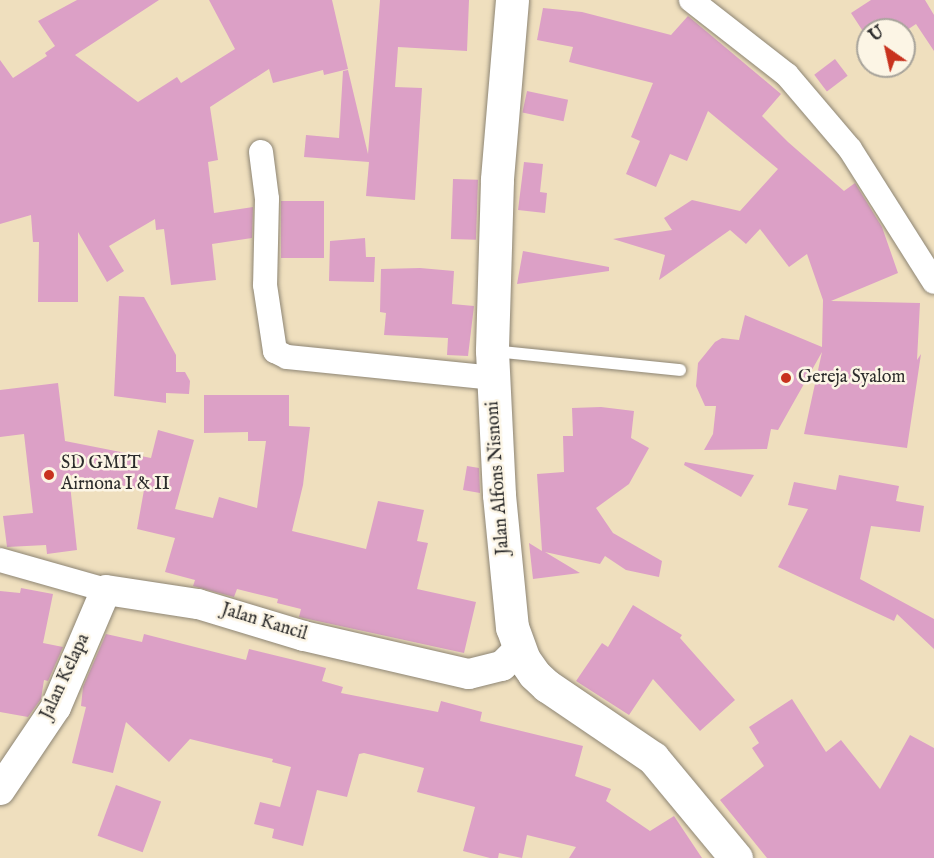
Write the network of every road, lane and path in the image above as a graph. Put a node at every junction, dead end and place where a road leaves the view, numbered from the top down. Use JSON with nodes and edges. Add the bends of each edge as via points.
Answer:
{"nodes":[{"id":1,"x":512,"y":0,"type":"edge"},
{"id":2,"x":691,"y":0,"type":"edge"},
{"id":3,"x":261,"y":152,"type":"dead end"},
{"id":4,"x":934,"y":282,"type":"edge"},
{"id":5,"x":492,"y":364,"type":"junction"},
{"id":6,"x":680,"y":370,"type":"dead end"},
{"id":7,"x":0,"y":560,"type":"edge"},
{"id":8,"x":106,"y":590,"type":"junction"},
{"id":9,"x":519,"y":649,"type":"junction"},
{"id":10,"x":0,"y":790,"type":"edge"},
{"id":11,"x":736,"y":858,"type":"edge"}],
"edges":[{"from":1,"to":5,"type":"main road","name":"Jalan Alfons Nisnoni","via":[[497,180]]},
{"from":2,"to":4,"type":"street","via":[[787,75],[850,148]]},
{"from":3,"to":5,"type":"street","via":[[267,199],[265,285],[276,351],[287,357]]},
{"from":5,"to":6,"type":"lane"},
{"from":5,"to":9,"type":"main road","name":"Jalan Alfons Nisnoni","via":[[507,591]]},
{"from":7,"to":8,"type":"street","name":"Jalan Kancil"},
{"from":8,"to":9,"type":"street","name":"Jalan Kancil","via":[[198,604],[304,636],[469,674],[502,666]]},
{"from":8,"to":10,"type":"street","name":"Jalan Kelapa","via":[[56,707]]},
{"from":9,"to":11,"type":"main road","name":"Jalan Alfons Nisnoni","via":[[547,686],[653,758]]}]}
